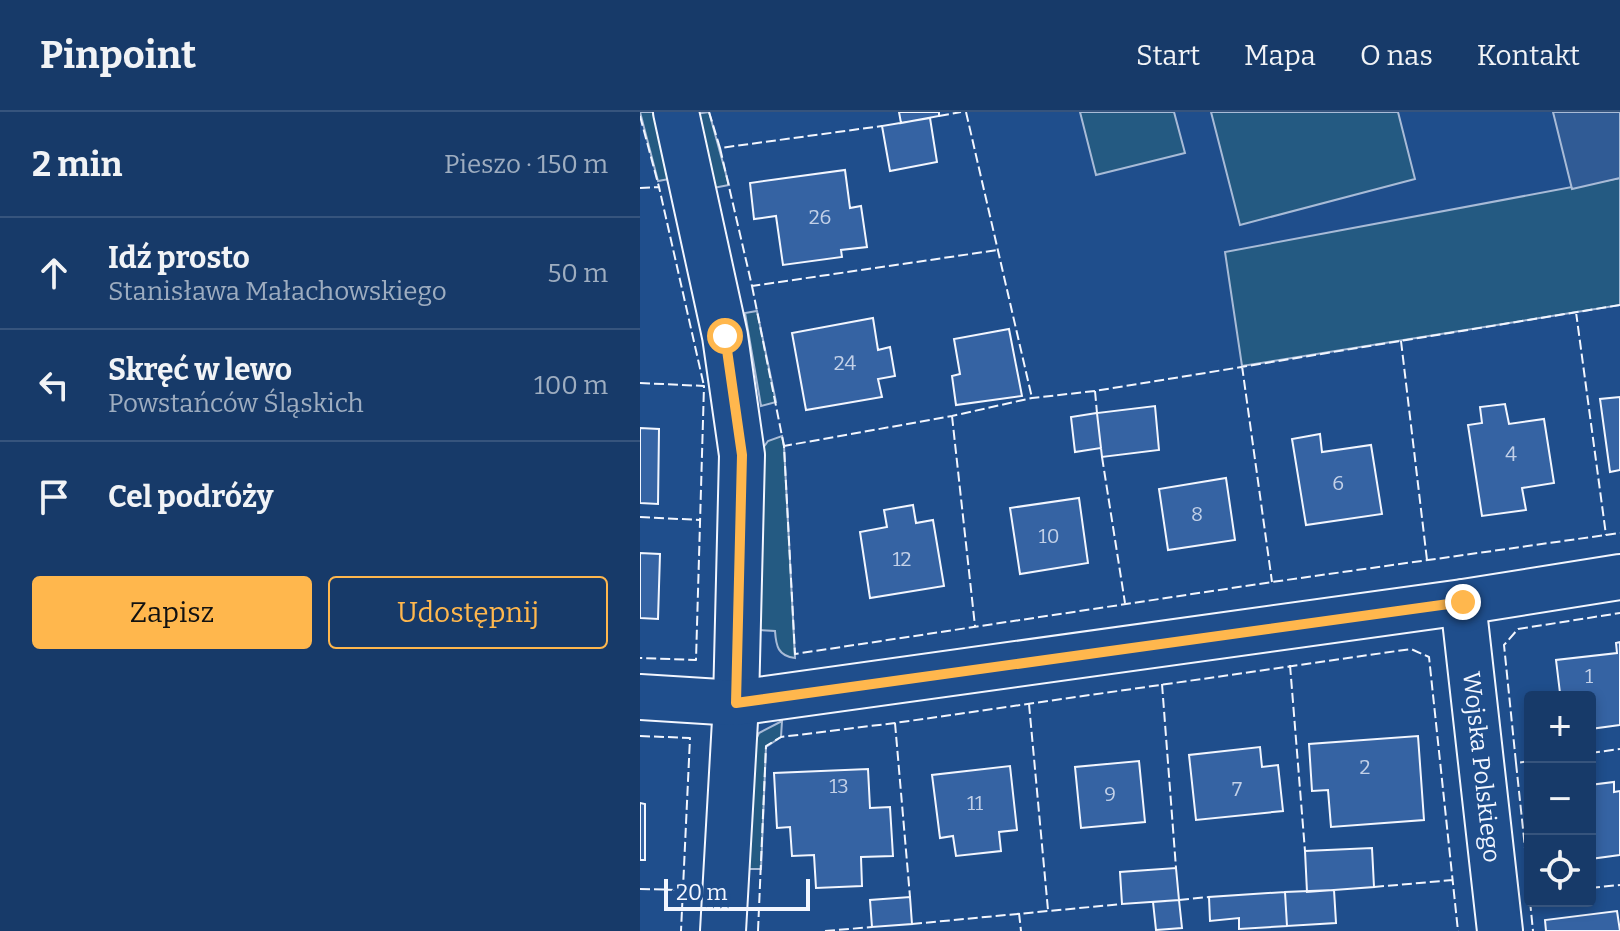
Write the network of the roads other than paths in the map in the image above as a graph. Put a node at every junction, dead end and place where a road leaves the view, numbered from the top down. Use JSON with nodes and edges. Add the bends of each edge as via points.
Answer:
{"nodes":[{"id":1,"x":676,"y":112,"type":"edge"},
{"id":2,"x":1620,"y":577,"type":"edge"},
{"id":3,"x":1463,"y":602,"type":"junction"},
{"id":4,"x":640,"y":697,"type":"edge"},
{"id":5,"x":736,"y":703,"type":"junction"},
{"id":6,"x":723,"y":931,"type":"edge"},
{"id":7,"x":1500,"y":931,"type":"edge"}],
"edges":[{"from":1,"to":5,"type":"street","via":[[725,336],[742,455]]},
{"from":2,"to":3,"type":"street"},
{"from":3,"to":5,"type":"street"},
{"from":3,"to":7,"type":"street","name":"Wojska Polskiego"},
{"from":4,"to":5,"type":"street"},
{"from":5,"to":6,"type":"street"}]}
